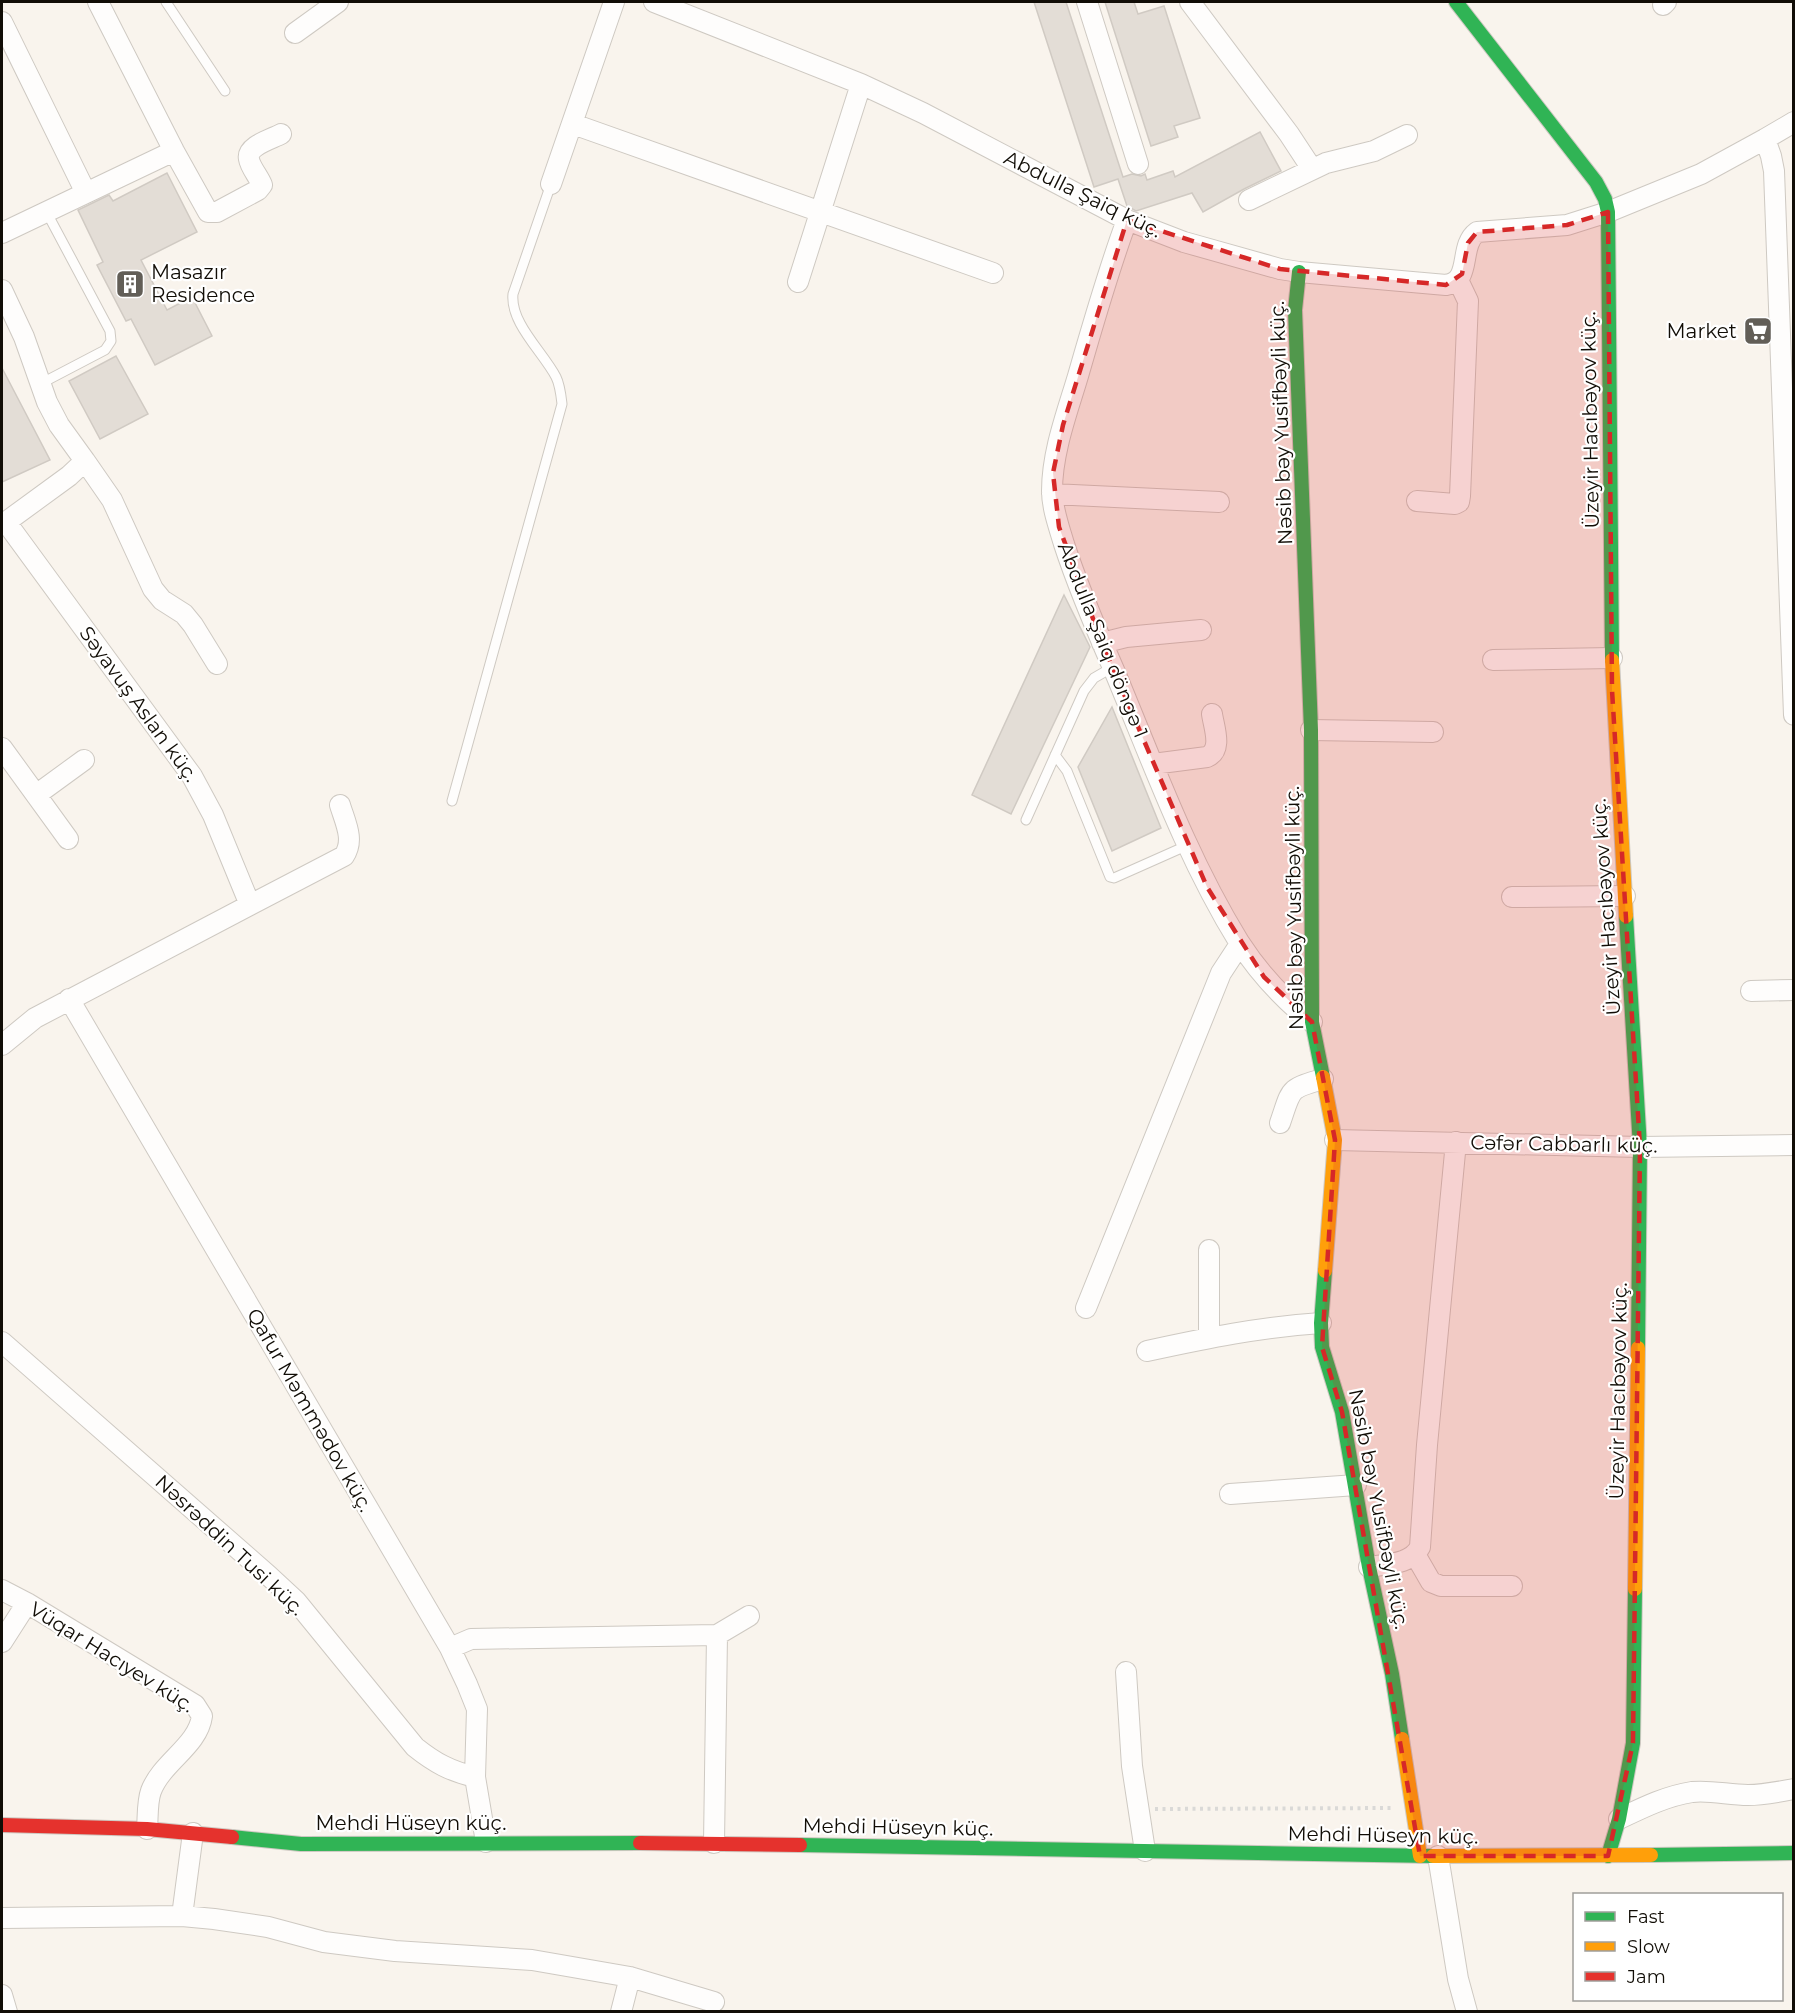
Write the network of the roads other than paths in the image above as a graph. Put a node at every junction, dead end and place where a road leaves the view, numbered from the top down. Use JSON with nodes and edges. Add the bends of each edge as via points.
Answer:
{"nodes":[{"id":1,"x":98,"y":2,"type":"edge"},
{"id":2,"x":166,"y":2,"type":"edge"},
{"id":3,"x":338,"y":2,"type":"edge"},
{"id":4,"x":614,"y":2,"type":"edge"},
{"id":5,"x":654,"y":2,"type":"edge"},
{"id":6,"x":1088,"y":2,"type":"edge"},
{"id":7,"x":1190,"y":2,"type":"edge"},
{"id":8,"x":1456,"y":2,"type":"edge"},
{"id":9,"x":2,"y":22,"type":"edge"},
{"id":10,"x":295,"y":33,"type":"dead end"},
{"id":11,"x":861,"y":84,"type":"junction"},
{"id":12,"x":225,"y":92,"type":"dead end"},
{"id":13,"x":1794,"y":122,"type":"edge"},
{"id":14,"x":573,"y":124,"type":"junction"},
{"id":15,"x":281,"y":134,"type":"dead end"},
{"id":16,"x":1407,"y":135,"type":"dead end"},
{"id":17,"x":1765,"y":139,"type":"junction"},
{"id":18,"x":174,"y":151,"type":"junction"},
{"id":19,"x":1138,"y":164,"type":"dead end"},
{"id":20,"x":1312,"y":170,"type":"junction"},
{"id":21,"x":551,"y":184,"type":"joint"},
{"id":22,"x":86,"y":193,"type":"junction"},
{"id":23,"x":1249,"y":200,"type":"dead end"},
{"id":24,"x":820,"y":211,"type":"junction"},
{"id":25,"x":1608,"y":212,"type":"junction"},
{"id":26,"x":47,"y":213,"type":"junction"},
{"id":27,"x":1127,"y":220,"type":"junction"},
{"id":28,"x":2,"y":234,"type":"edge"},
{"id":29,"x":1299,"y":272,"type":"junction"},
{"id":30,"x":993,"y":273,"type":"dead end"},
{"id":31,"x":1458,"y":280,"type":"junction"},
{"id":32,"x":798,"y":282,"type":"dead end"},
{"id":33,"x":2,"y":291,"type":"edge"},
{"id":34,"x":40,"y":384,"type":"junction"},
{"id":35,"x":85,"y":461,"type":"junction"},
{"id":36,"x":1052,"y":494,"type":"junction"},
{"id":37,"x":1417,"y":501,"type":"dead end"},
{"id":38,"x":1219,"y":502,"type":"dead end"},
{"id":39,"x":4,"y":523,"type":"edge"},
{"id":40,"x":1201,"y":630,"type":"dead end"},
{"id":41,"x":1102,"y":643,"type":"junction"},
{"id":42,"x":1612,"y":658,"type":"junction"},
{"id":43,"x":1493,"y":660,"type":"dead end"},
{"id":44,"x":217,"y":664,"type":"dead end"},
{"id":45,"x":1113,"y":667,"type":"junction"},
{"id":46,"x":1212,"y":714,"type":"dead end"},
{"id":47,"x":1794,"y":715,"type":"edge"},
{"id":48,"x":1311,"y":730,"type":"junction"},
{"id":49,"x":1433,"y":732,"type":"dead end"},
{"id":50,"x":2,"y":748,"type":"edge"},
{"id":51,"x":1055,"y":754,"type":"junction"},
{"id":52,"x":84,"y":760,"type":"dead end"},
{"id":53,"x":1153,"y":764,"type":"junction"},
{"id":54,"x":36,"y":795,"type":"junction"},
{"id":55,"x":452,"y":801,"type":"dead end"},
{"id":56,"x":340,"y":805,"type":"dead end"},
{"id":57,"x":1026,"y":820,"type":"dead end"},
{"id":58,"x":68,"y":839,"type":"dead end"},
{"id":59,"x":1186,"y":846,"type":"junction"},
{"id":60,"x":1625,"y":896,"type":"junction"},
{"id":61,"x":1512,"y":897,"type":"dead end"},
{"id":62,"x":250,"y":905,"type":"junction"},
{"id":63,"x":1240,"y":944,"type":"junction"},
{"id":64,"x":1794,"y":990,"type":"edge"},
{"id":65,"x":1751,"y":991,"type":"dead end"},
{"id":66,"x":69,"y":999,"type":"junction"},
{"id":67,"x":1312,"y":1022,"type":"junction"},
{"id":68,"x":2,"y":1045,"type":"edge"},
{"id":69,"x":1323,"y":1079,"type":"junction"},
{"id":70,"x":1280,"y":1123,"type":"dead end"},
{"id":71,"x":1335,"y":1140,"type":"junction"},
{"id":72,"x":1456,"y":1142,"type":"junction"},
{"id":73,"x":1794,"y":1145,"type":"edge"},
{"id":74,"x":1640,"y":1147,"type":"junction"},
{"id":75,"x":1209,"y":1250,"type":"dead end"},
{"id":76,"x":1086,"y":1308,"type":"dead end"},
{"id":77,"x":1321,"y":1323,"type":"junction"},
{"id":78,"x":1209,"y":1337,"type":"junction"},
{"id":79,"x":2,"y":1342,"type":"edge"},
{"id":80,"x":1147,"y":1351,"type":"dead end"},
{"id":81,"x":1356,"y":1485,"type":"junction"},
{"id":82,"x":1230,"y":1494,"type":"dead end"},
{"id":83,"x":1416,"y":1556,"type":"junction"},
{"id":84,"x":1369,"y":1567,"type":"junction"},
{"id":85,"x":1512,"y":1586,"type":"dead end"},
{"id":86,"x":2,"y":1590,"type":"edge"},
{"id":87,"x":27,"y":1603,"type":"junction"},
{"id":88,"x":749,"y":1616,"type":"dead end"},
{"id":89,"x":717,"y":1635,"type":"junction"},
{"id":90,"x":2,"y":1642,"type":"edge"},
{"id":91,"x":450,"y":1648,"type":"junction"},
{"id":92,"x":1126,"y":1672,"type":"dead end"},
{"id":93,"x":475,"y":1777,"type":"junction"},
{"id":94,"x":1794,"y":1789,"type":"edge"},
{"id":95,"x":1619,"y":1819,"type":"junction"},
{"id":96,"x":2,"y":1825,"type":"edge"},
{"id":97,"x":147,"y":1829,"type":"junction"},
{"id":98,"x":193,"y":1833,"type":"junction"},
{"id":99,"x":486,"y":1842,"type":"junction"},
{"id":100,"x":714,"y":1843,"type":"junction"},
{"id":101,"x":1145,"y":1851,"type":"junction"},
{"id":102,"x":1794,"y":1853,"type":"edge"},
{"id":103,"x":1429,"y":1856,"type":"junction"},
{"id":104,"x":1608,"y":1856,"type":"junction"},
{"id":105,"x":182,"y":1916,"type":"junction"},
{"id":106,"x":2,"y":1918,"type":"edge"},
{"id":107,"x":630,"y":1977,"type":"junction"},
{"id":108,"x":2,"y":1995,"type":"edge"},
{"id":109,"x":714,"y":2002,"type":"dead end"},
{"id":110,"x":7,"y":2012,"type":"edge"},
{"id":111,"x":621,"y":2012,"type":"edge"},
{"id":112,"x":1467,"y":2012,"type":"edge"}],
"edges":[{"from":1,"to":18,"type":"street"},
{"from":2,"to":12,"type":"lane"},
{"from":3,"to":10,"type":"street"},
{"from":4,"to":14,"type":"street"},
{"from":5,"to":11,"type":"street","name":"Abdulla Şaiq küç."},
{"from":6,"to":19,"type":"street"},
{"from":7,"to":20,"type":"street"},
{"from":8,"to":25,"type":"street","name":"Üzeyir Hacıbəyov küç.","via":[[1596,182]]},
{"from":9,"to":22,"type":"street"},
{"from":11,"to":24,"type":"street"},
{"from":11,"to":27,"type":"street","name":"Abdulla Şaiq küç."},
{"from":13,"to":17,"type":"street"},
{"from":14,"to":21,"type":"street"},
{"from":14,"to":24,"type":"street"},
{"from":15,"to":18,"type":"street","via":[[250,152],[249,159],[262,184],[258,190],[217,212],[208,212]]},
{"from":16,"to":20,"type":"street","via":[[1374,151]]},
{"from":17,"to":25,"type":"street","via":[[1701,174]]},
{"from":17,"to":47,"type":"street","via":[[1774,171]]},
{"from":18,"to":22,"type":"street"},
{"from":20,"to":23,"type":"street"},
{"from":21,"to":55,"type":"lane","via":[[512,303],[516,316],[556,378],[562,404]]},
{"from":22,"to":26,"type":"street"},
{"from":24,"to":30,"type":"street"},
{"from":24,"to":32,"type":"street"},
{"from":25,"to":31,"type":"street","via":[[1567,225],[1477,232],[1467,243]]},
{"from":25,"to":42,"type":"street","name":"Üzeyir Hacıbəyov küç."},
{"from":26,"to":28,"type":"street"},
{"from":26,"to":34,"type":"lane","via":[[110,332],[111,341],[105,350]]},
{"from":27,"to":29,"type":"street","name":"Abdulla Şaiq küç.","via":[[1194,245]]},
{"from":27,"to":36,"type":"street","name":"Abdulla Şaiq döngə 1","via":[[1063,425]]},
{"from":29,"to":31,"type":"street","name":"Abdulla Şaiq küç.","via":[[1446,285]]},
{"from":29,"to":48,"type":"street","name":"Nəsib bəy Yusifbəyli küç.","via":[[1294,310]]},
{"from":31,"to":37,"type":"street","via":[[1468,302],[1459,502]]},
{"from":33,"to":34,"type":"street"},
{"from":34,"to":35,"type":"street","via":[[60,425]]},
{"from":35,"to":39,"type":"street","name":"Səyavuş Aslan küç."},
{"from":35,"to":44,"type":"street","via":[[112,500],[153,589],[184,614]]},
{"from":36,"to":38,"type":"street"},
{"from":36,"to":41,"type":"street","name":"Abdulla Şaiq döngə 1","via":[[1069,558]]},
{"from":39,"to":62,"type":"street","name":"Səyavuş Aslan küç.","via":[[201,791]]},
{"from":40,"to":41,"type":"street"},
{"from":41,"to":45,"type":"street","name":"Abdulla Şaiq döngə 1"},
{"from":42,"to":43,"type":"street"},
{"from":42,"to":60,"type":"street","name":"Üzeyir Hacıbəyov küç."},
{"from":45,"to":51,"type":"lane","via":[[1094,678],[1084,692]]},
{"from":45,"to":53,"type":"street","name":"Abdulla Şaiq döngə 1"},
{"from":46,"to":53,"type":"street","via":[[1217,749],[1214,754]]},
{"from":48,"to":49,"type":"street"},
{"from":48,"to":67,"type":"street","name":"Nəsib bəy Yusifbəyli küç."},
{"from":50,"to":54,"type":"street"},
{"from":51,"to":57,"type":"lane"},
{"from":51,"to":59,"type":"lane","via":[[1067,771],[1110,878]]},
{"from":52,"to":54,"type":"street"},
{"from":53,"to":59,"type":"street","name":"Abdulla Şaiq döngə 1"},
{"from":54,"to":58,"type":"street"},
{"from":56,"to":62,"type":"street","via":[[350,840],[344,856]]},
{"from":59,"to":63,"type":"street","name":"Abdulla Şaiq döngə 1"},
{"from":60,"to":61,"type":"street"},
{"from":60,"to":74,"type":"street","name":"Üzeyir Hacıbəyov küç."},
{"from":62,"to":66,"type":"street"},
{"from":63,"to":67,"type":"street","name":"Abdulla Şaiq döngə 1","via":[[1285,1000]]},
{"from":63,"to":76,"type":"street","via":[[1221,973]]},
{"from":64,"to":65,"type":"street"},
{"from":66,"to":68,"type":"street","via":[[35,1018]]},
{"from":66,"to":91,"type":"street","name":"Qafur Məmmədov küç."},
{"from":67,"to":69,"type":"street","name":"Nəsib bəy Yusifbəyli küç."},
{"from":69,"to":70,"type":"street","via":[[1297,1086]]},
{"from":69,"to":71,"type":"street","name":"Nəsib bəy Yusifbəyli küç."},
{"from":71,"to":72,"type":"street","name":"Cəfər Cabbarlı küç."},
{"from":71,"to":77,"type":"street","name":"Nəsib bəy Yusifbəyli küç."},
{"from":72,"to":74,"type":"street","name":"Cəfər Cabbarlı küç."},
{"from":72,"to":83,"type":"street","via":[[1420,1547]]},
{"from":73,"to":74,"type":"street","name":"Cəfər Cabbarlı küç."},
{"from":74,"to":95,"type":"street","name":"Üzeyir Hacıbəyov küç.","via":[[1633,1743]]},
{"from":75,"to":78,"type":"street"},
{"from":77,"to":78,"type":"street"},
{"from":77,"to":81,"type":"street","name":"Nəsib bəy Yusifbəyli küç.","via":[[1322,1347],[1342,1412]]},
{"from":78,"to":80,"type":"street"},
{"from":79,"to":93,"type":"street","name":"Nəsrəddin Tusi küç.","via":[[296,1601],[416,1747],[453,1772]]},
{"from":81,"to":82,"type":"street"},
{"from":81,"to":84,"type":"street","name":"Nəsib bəy Yusifbəyli küç."},
{"from":83,"to":84,"type":"street"},
{"from":83,"to":85,"type":"street","via":[[1431,1582],[1441,1586]]},
{"from":84,"to":103,"type":"street","name":"Nəsib bəy Yusifbəyli küç.","via":[[1392,1674],[1413,1808]]},
{"from":86,"to":87,"type":"street","name":"Vüqar Hacıyev küç."},
{"from":87,"to":90,"type":"street"},
{"from":87,"to":97,"type":"street","name":"Vüqar Hacıyev küç.","via":[[195,1705],[202,1716],[200,1727],[151,1791]]},
{"from":88,"to":89,"type":"street"},
{"from":89,"to":91,"type":"street","via":[[471,1639]]},
{"from":89,"to":100,"type":"street"},
{"from":91,"to":93,"type":"street","name":"Qafur Məmmədov küç.","via":[[477,1709]]},
{"from":92,"to":101,"type":"street","via":[[1131,1766]]},
{"from":93,"to":99,"type":"street","name":"Qafur Məmmədov küç."},
{"from":94,"to":95,"type":"street","via":[[1755,1795],[1692,1792],[1645,1806]]},
{"from":95,"to":104,"type":"street","name":"Üzeyir Hacıbəyov küç."},
{"from":96,"to":97,"type":"street","name":"Mehdi Hüseyn küç."},
{"from":97,"to":98,"type":"street","name":"Mehdi Hüseyn küç."},
{"from":98,"to":99,"type":"street","name":"Mehdi Hüseyn küç.","via":[[301,1844]]},
{"from":98,"to":105,"type":"street"},
{"from":99,"to":100,"type":"street","name":"Mehdi Hüseyn küç."},
{"from":100,"to":101,"type":"street","name":"Mehdi Hüseyn küç."},
{"from":101,"to":103,"type":"street","name":"Mehdi Hüseyn küç."},
{"from":102,"to":104,"type":"street","name":"Mehdi Hüseyn küç."},
{"from":103,"to":104,"type":"street","name":"Mehdi Hüseyn küç."},
{"from":103,"to":112,"type":"street"},
{"from":105,"to":106,"type":"street"},
{"from":105,"to":107,"type":"street","via":[[268,1926],[324,1942],[532,1960]]},
{"from":107,"to":109,"type":"street"},
{"from":107,"to":111,"type":"street"},
{"from":108,"to":110,"type":"street"}]}
